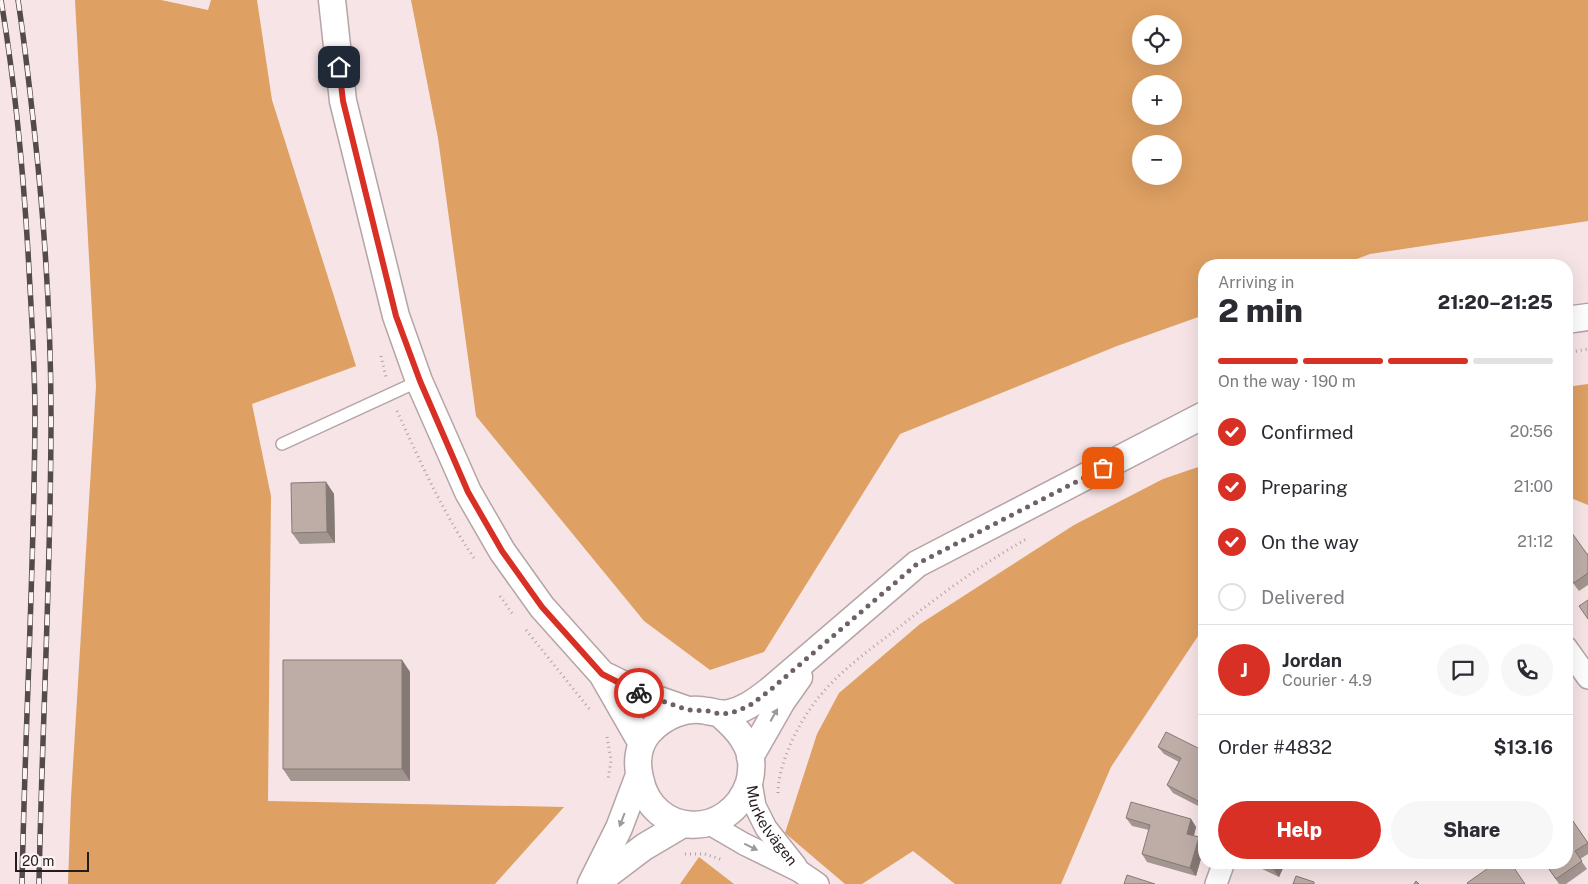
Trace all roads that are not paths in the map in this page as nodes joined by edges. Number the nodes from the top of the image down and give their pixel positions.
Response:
1 (332, 0) edge
2 (1588, 318) edge
3 (1573, 319) edge
4 (420, 381) junction
5 (1198, 418) edge
6 (282, 444) dead end
7 (821, 647) junction
8 (1573, 657) edge
9 (602, 674) junction
10 (1588, 678) edge
11 (688, 710) junction
12 (720, 714) junction
13 (641, 742) junction
14 (750, 767) junction
15 (639, 775) junction
16 (695, 824) junction
17 (1221, 869) edge
18 (799, 870) junction
19 (591, 884) edge
20 (595, 884) edge
21 (818, 884) edge
22 (1216, 884) edge

1 - 4 street
2 - 3 street
4 - 6 lane
4 - 9 street
5 - 7 street
7 - 12 street
14 -> 7 street
8 - 10 street
9 - 11 street
9 - 13 street
11 - 12 street
11 - 13 street
12 - 14 street
13 - 15 street
14 - 16 street
14 - 18 street, Murkelvägen
15 - 16 street
15 -> 19 street
16 -> 18 street, Murkelvägen
16 - 20 street
17 - 22 street
18 - 21 street, Murkelvägen

